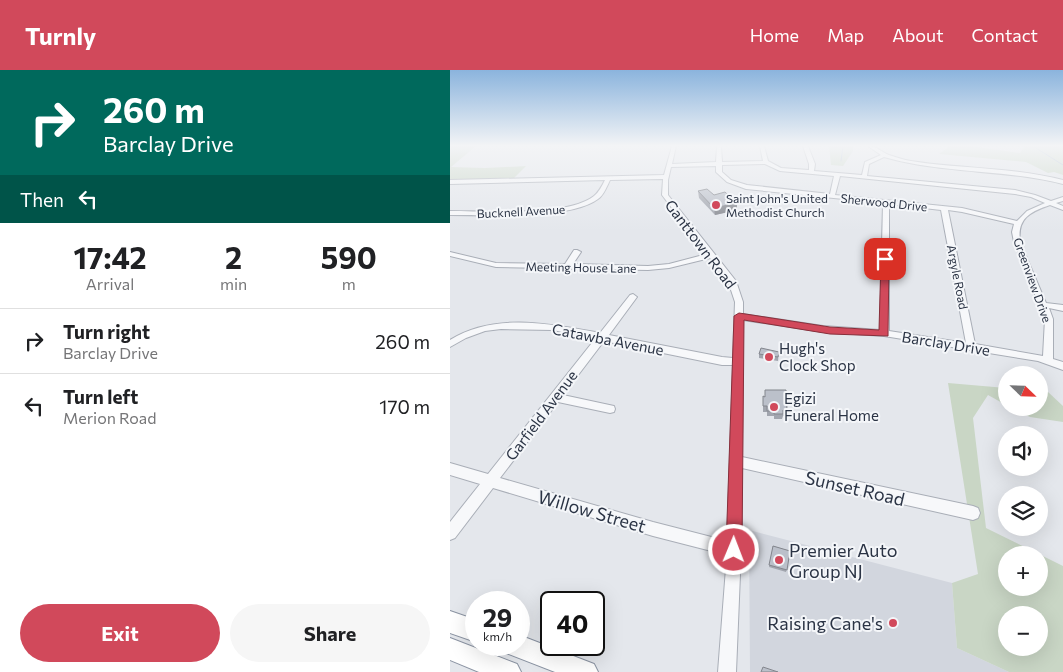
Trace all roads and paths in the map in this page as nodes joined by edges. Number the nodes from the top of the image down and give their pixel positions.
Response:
1 (666, 174) edge
2 (721, 174) edge
3 (820, 174) edge
4 (865, 174) edge
5 (1032, 174) edge
6 (837, 176) junction
7 (665, 177) junction
8 (608, 178) junction
9 (864, 178) junction
10 (450, 182) edge
11 (1063, 182) edge
12 (832, 197) junction
13 (1063, 199) edge
14 (886, 202) junction
15 (1050, 203) junction
16 (944, 208) junction
17 (1063, 208) edge
18 (453, 213) edge
19 (450, 219) edge
20 (1018, 223) junction
21 (577, 252) dead end
22 (712, 255) junction
23 (452, 256) edge
24 (568, 266) junction
25 (633, 297) dead end
26 (1044, 305) junction
27 (1063, 308) edge
28 (739, 316) junction
29 (884, 333) junction
30 (602, 336) junction
31 (450, 344) edge
32 (971, 347) junction
33 (1048, 360) junction
34 (738, 362) junction
35 (1063, 366) edge
36 (554, 397) junction
37 (610, 409) dead end
38 (736, 461) junction
39 (450, 469) edge
40 (491, 481) junction
41 (973, 513) dead end
42 (450, 533) edge
43 (734, 550) junction
44 (450, 622) edge
45 (465, 627) edge
46 (450, 649) edge
47 (530, 651) edge
48 (508, 672) edge
49 (586, 672) edge
50 (727, 672) edge

1 - 7 street, Ganttown Road
2 - 12 street, Sherwood Drive
3 - 6 street
4 - 9 street
5 - 11 street
6 - 9 street
6 - 12 street
7 - 8 street
7 - 22 street, Ganttown Road
8 - 10 street
8 - 18 street, Bucknell Avenue
9 - 15 street
12 - 14 street, Sherwood Drive
13 - 15 street, Greenview Drive
14 - 16 street, Sherwood Drive
14 - 29 street
15 - 17 street
15 - 20 street, Greenview Drive
16 - 20 street, Sherwood Drive
16 - 32 street, Argyle Road
18 - 19 street
20 - 26 street, Greenview Drive
21 - 24 street
22 - 24 street, Meeting House Lane
22 - 28 street, Ganttown Road
23 - 24 street, Meeting House Lane
25 - 30 street, Garfield Avenue
26 - 27 street
26 - 33 street, Greenview Drive
28 - 29 street, Barclay Drive
28 - 34 street, Ganttown Road
29 - 32 street, Barclay Drive
30 - 31 street, Catawba Avenue
30 - 34 street, Catawba Avenue
30 - 36 street, Garfield Avenue
32 - 33 street, Barclay Drive
33 - 35 street, Barclay Drive
34 - 38 street, Ganttown Road
36 - 37 street
36 - 40 street, Garfield Avenue
38 - 41 street, Sunset Road
38 - 43 street, Ganttown Road
39 - 40 street, Willow Street
40 - 42 street, Garfield Avenue
40 - 43 street, Willow Street
43 - 50 street, Ganttown Road
44 - 45 highway
46 - 48 highway
47 - 49 highway

